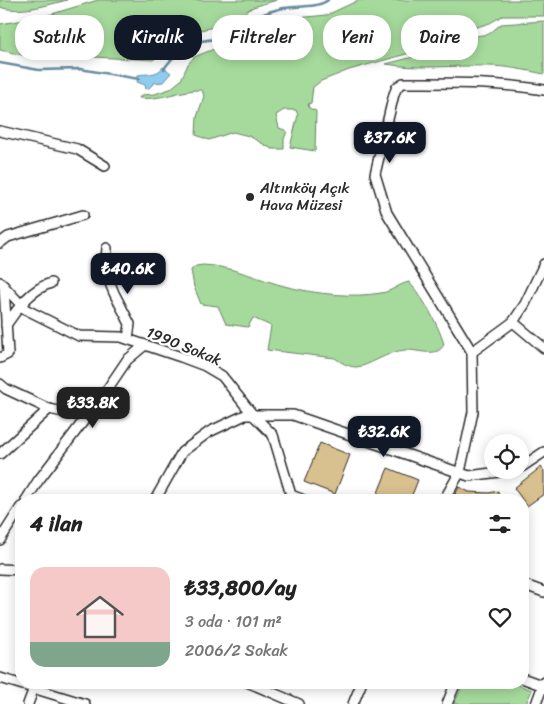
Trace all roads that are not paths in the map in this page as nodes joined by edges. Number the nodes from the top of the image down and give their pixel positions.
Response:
1 (544, 90) edge
2 (0, 131) edge
3 (105, 166) dead end
4 (83, 215) dead end
5 (0, 243) edge
6 (107, 248) dead end
7 (544, 264) edge
8 (51, 283) dead end
9 (2, 284) edge
10 (21, 305) junction
11 (514, 322) junction
12 (6, 325) junction
13 (128, 339) junction
14 (145, 345) junction
15 (544, 348) edge
16 (472, 352) junction
17 (0, 358) edge
18 (0, 384) edge
19 (48, 409) junction
20 (253, 415) junction
21 (87, 417) junction
22 (544, 452) edge
23 (0, 454) edge
24 (529, 462) edge
25 (460, 472) junction
26 (484, 474) edge
27 (30, 494) edge
28 (158, 494) edge
29 (288, 494) edge
30 (447, 494) edge
31 (15, 516) edge
32 (0, 540) edge
33 (0, 569) edge
34 (15, 570) edge
35 (529, 587) edge
36 (544, 592) edge
37 (0, 678) edge
38 (529, 680) edge
39 (15, 682) edge
40 (544, 685) edge
41 (34, 689) edge
42 (37, 689) edge
43 (264, 689) edge
44 (359, 689) edge
45 (453, 689) edge
46 (57, 696) junction
47 (28, 704) edge
48 (64, 704) edge
49 (84, 704) edge
50 (299, 704) edge
51 (353, 704) edge
52 (447, 704) edge
53 (536, 704) edge

1 - 16 street
2 - 3 street
4 - 5 street
6 - 13 street
7 - 11 street
8 - 10 street
9 - 10 street, 1990 Sokak
9 - 12 street
10 - 12 street
10 - 13 street, 1990 Sokak
11 - 15 street
11 - 16 street
12 - 17 street
13 - 14 street, 1990 Sokak
14 - 20 street, 1990 Sokak
14 - 21 street
16 - 25 street
18 - 19 street
19 - 21 street
19 - 23 street
20 - 25 street
20 - 28 street
20 - 29 street, 1990 Sokak
21 - 27 street
22 - 24 street
25 - 26 street
25 - 30 street
31 - 32 street
33 - 34 street
35 - 36 street
37 - 39 street
38 - 40 street
40 - 53 street
41 - 47 street
42 - 46 street
43 - 50 street
44 - 51 street
45 - 52 street
46 - 48 street
46 - 49 street

